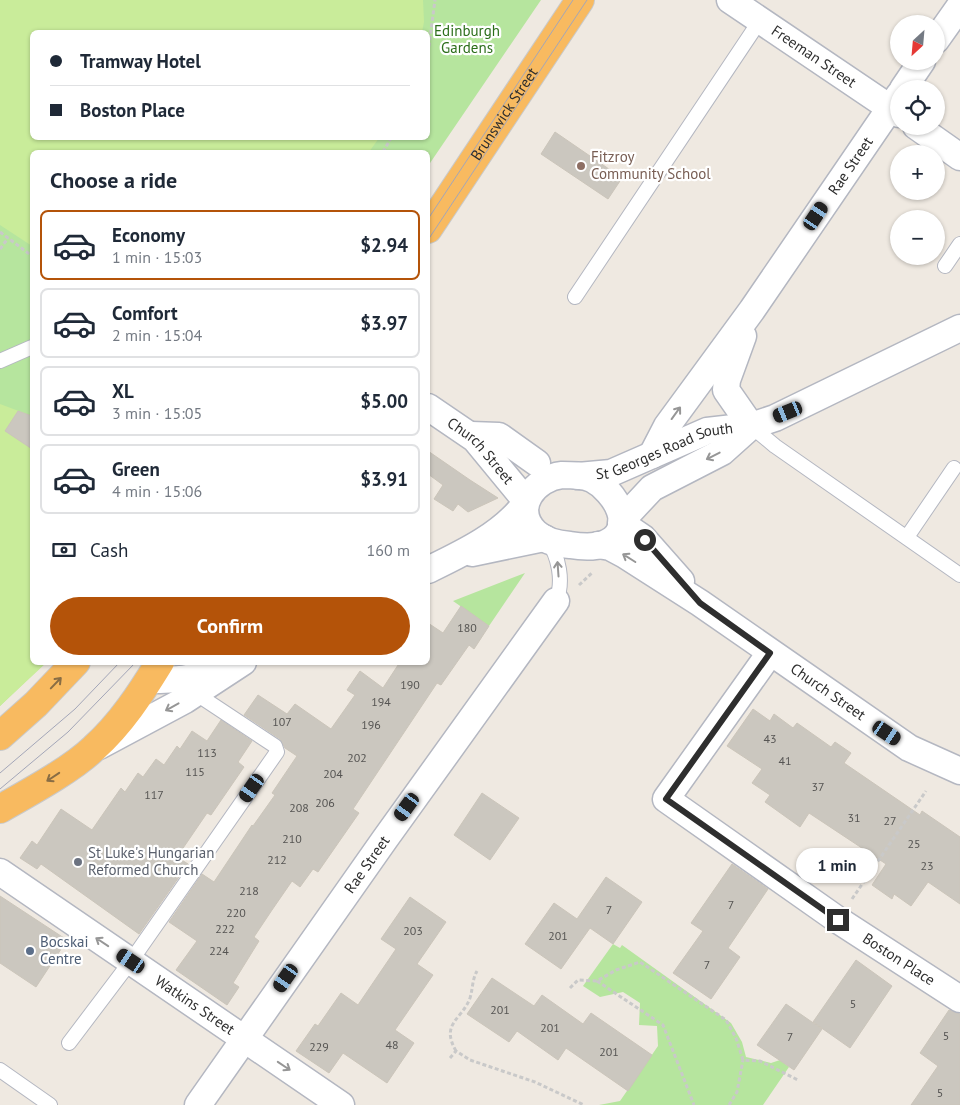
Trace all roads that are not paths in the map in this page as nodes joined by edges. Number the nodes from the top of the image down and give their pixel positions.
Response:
1 (580, 0) edge
2 (960, 6) edge
3 (745, 8) edge
4 (945, 27) edge
5 (890, 97) edge
6 (890, 113) edge
7 (929, 135) edge
8 (960, 156) edge
9 (430, 226) edge
10 (960, 244) edge
11 (945, 266) dead end
12 (574, 297) dead end
13 (752, 310) junction
14 (960, 328) edge
15 (30, 348) edge
16 (0, 361) edge
17 (430, 408) edge
18 (751, 426) junction
19 (471, 435) junction
20 (652, 455) junction
21 (537, 463) dead end
22 (954, 468) dead end
23 (578, 476) junction
24 (526, 503) junction
25 (622, 522) junction
26 (906, 537) junction
27 (545, 539) junction
28 (598, 546) junction
29 (454, 557) junction
30 (430, 569) edge
31 (960, 575) edge
32 (556, 601) joint
33 (700, 603) junction
34 (770, 653) junction
35 (73, 665) edge
36 (226, 665) edge
37 (238, 665) edge
38 (155, 671) edge
39 (195, 693) junction
40 (0, 736) edge
41 (93, 750) junction
42 (960, 771) edge
43 (0, 809) edge
44 (0, 872) edge
45 (131, 961) junction
46 (960, 999) edge
47 (244, 1038) junction
48 (69, 1043) dead end
49 (0, 1070) edge
50 (50, 1105) edge
51 (198, 1105) edge
52 (341, 1105) edge

1 - 9 highway, Brunswick Street
2 - 4 street
3 - 5 street, Freeman Street
3 - 12 lane
6 - 13 street, Rae Street
7 - 8 street
10 - 11 lane
13 - 18 street, Rae Street
20 -> 13 street, Rae Street
14 - 18 street, St Georges Road South
15 - 16 lane
17 - 19 street, Church Street
18 - 20 street, St Georges Road South
18 -> 25 street, St Georges Road South
18 - 26 lane
19 - 21 street
19 - 24 street, Church Street
20 - 23 street, St Georges Road South
22 - 26 lane
23 - 24 street
23 - 25 street
24 - 27 street
24 - 29 street
25 - 28 street
25 - 33 street, Church Street
26 - 31 lane
27 - 28 street
27 - 29 street
32 -> 27 lane, Rae Street
33 -> 28 street, Church Street
29 - 30 street
32 - 47 street, Rae Street
33 - 34 street, Church Street
34 - 42 street, Church Street
34 - 46 street, Boston Place
40 -> 35 highway
36 - 38 street
37 - 39 street
38 - 41 highway
39 -> 41 street
39 - 45 lane
41 -> 43 highway
45 -> 44 street, Watkins Street
45 - 47 street, Watkins Street
45 - 48 lane
47 - 51 street, Rae Street
47 -> 52 street, Watkins Street
49 - 50 lane

